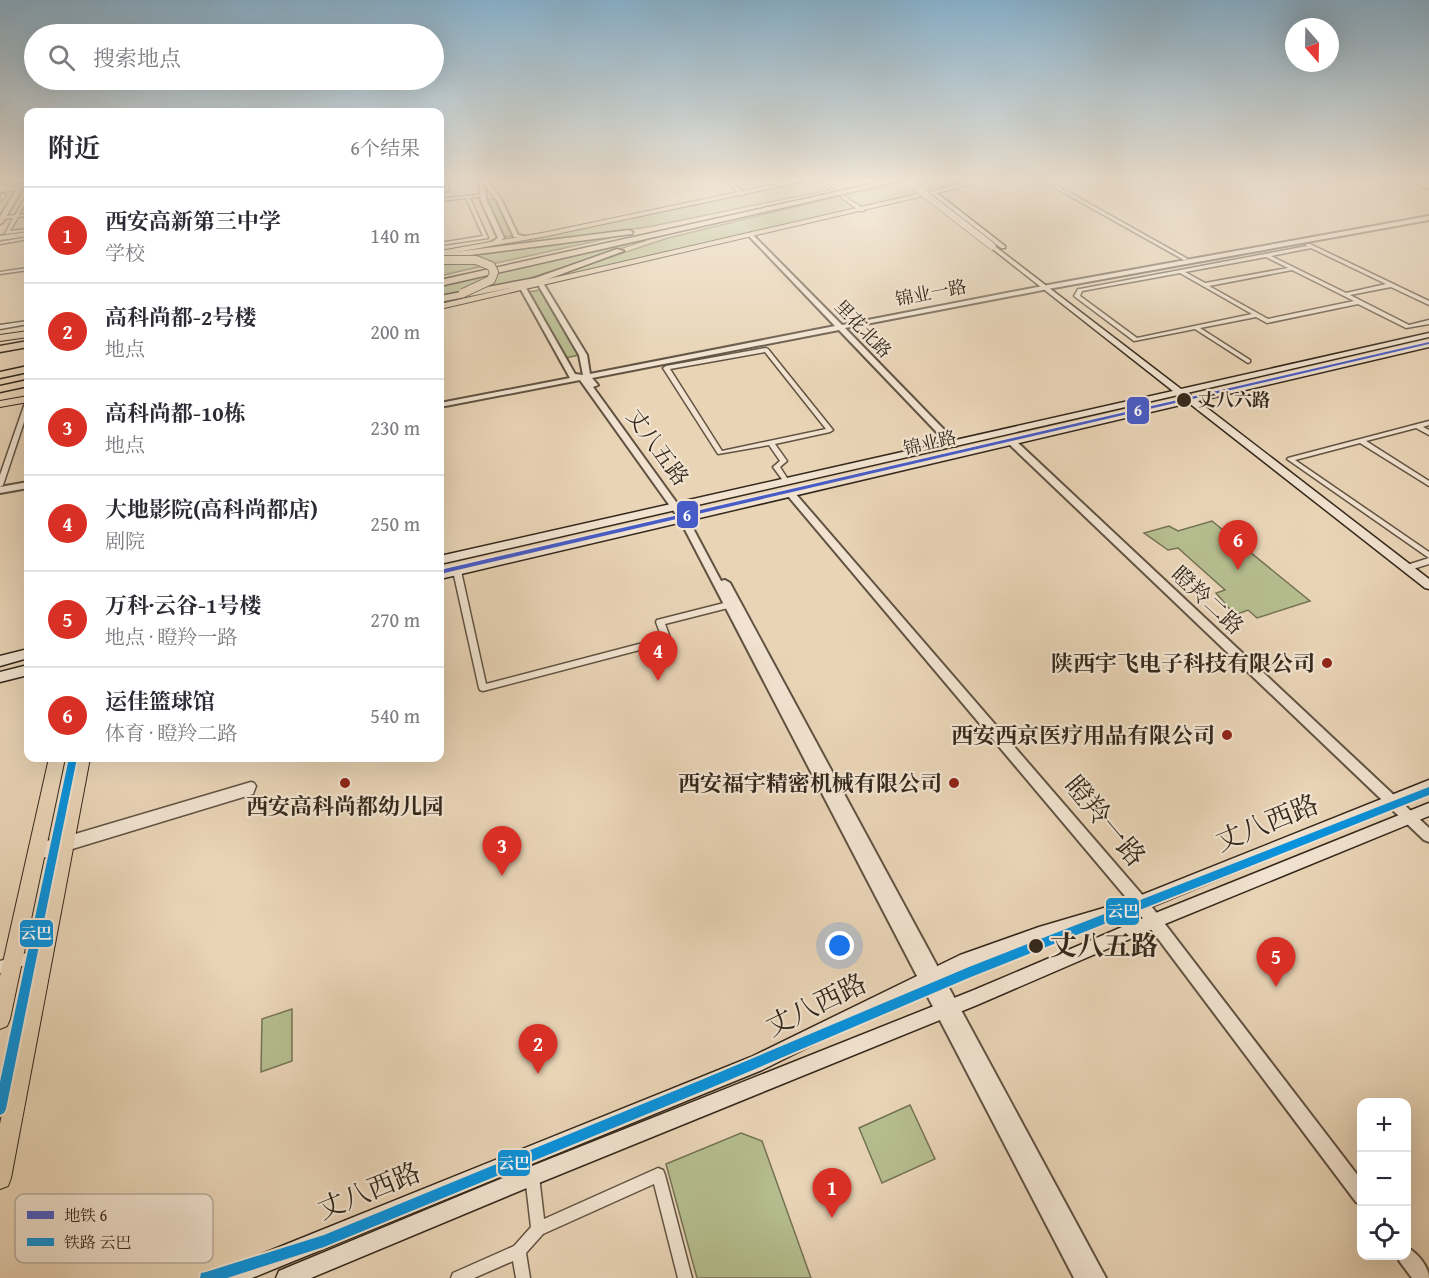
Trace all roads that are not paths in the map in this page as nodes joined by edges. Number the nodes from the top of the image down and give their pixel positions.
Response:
1 (462, 241) edge
2 (497, 241) edge
3 (509, 241) edge
4 (561, 241) edge
5 (617, 241) edge
6 (625, 241) edge
7 (653, 241) edge
8 (727, 241) edge
9 (756, 241) edge
10 (982, 241) edge
11 (988, 241) edge
12 (988, 241) edge
13 (993, 241) edge
14 (1151, 241) edge
15 (1295, 241) edge
16 (1299, 241) joint
17 (444, 243) edge
18 (494, 243) junction
19 (994, 245) junction
20 (1311, 247) junction
21 (1266, 255) junction
22 (444, 256) edge
23 (444, 256) edge
24 (444, 257) edge
25 (1006, 258) junction
26 (1017, 260) junction
27 (1186, 260) junction
28 (1292, 269) junction
29 (24, 270) edge
30 (1180, 271) junction
31 (0, 273) edge
32 (444, 278) edge
33 (444, 283) edge
34 (540, 284) junction
35 (1205, 285) junction
36 (1392, 285) junction
37 (1046, 286) junction
38 (523, 288) junction
39 (462, 294) junction
40 (1345, 295) junction
41 (444, 298) edge
42 (1358, 302) junction
43 (1429, 303) edge
44 (444, 306) edge
45 (1257, 315) junction
46 (1429, 322) edge
47 (24, 324) edge
48 (839, 326) junction
49 (0, 327) edge
50 (1196, 328) junction
51 (24, 335) edge
52 (1429, 335) edge
53 (0, 338) edge
54 (24, 340) edge
55 (0, 343) edge
56 (24, 345) edge
57 (1429, 345) edge
58 (0, 348) edge
59 (24, 353) edge
60 (583, 355) junction
61 (0, 356) edge
62 (563, 359) junction
63 (1248, 361) dead end
64 (24, 365) edge
65 (0, 369) edge
66 (24, 371) edge
67 (582, 375) junction
68 (0, 376) edge
69 (24, 377) edge
70 (0, 381) edge
71 (24, 384) edge
72 (0, 390) edge
73 (1187, 396) junction
74 (24, 401) edge
75 (444, 402) edge
76 (0, 404) edge
77 (24, 413) edge
78 (1429, 423) edge
79 (1417, 426) junction
80 (1429, 433) edge
81 (1360, 440) junction
82 (1012, 442) junction
83 (771, 443) junction
84 (953, 444) junction
85 (786, 482) junction
86 (24, 484) edge
87 (1429, 484) edge
88 (0, 487) edge
89 (791, 494) junction
90 (683, 512) junction
91 (1429, 556) edge
92 (444, 559) edge
93 (1429, 561) edge
94 (1413, 566) junction
95 (457, 571) junction
96 (444, 574) edge
97 (1429, 578) edge
98 (1429, 585) edge
99 (728, 604) junction
100 (24, 655) edge
101 (0, 661) edge
102 (24, 671) edge
103 (0, 677) edge
104 (56, 762) edge
105 (81, 762) edge
106 (1429, 786) edge
107 (1392, 802) junction
108 (1429, 809) edge
109 (1409, 817) junction
110 (1429, 836) edge
111 (65, 844) junction
112 (37, 851) junction
113 (1140, 903) junction
114 (1155, 921) junction
115 (44, 954) junction
116 (6, 965) edge
117 (930, 977) junction
118 (947, 1009) junction
119 (0, 1018) edge
120 (532, 1176) junction
121 (0, 1178) edge
122 (1357, 1189) edge
123 (538, 1229) junction
124 (519, 1251) junction
125 (1409, 1260) edge
126 (227, 1278) edge
127 (286, 1278) edge
128 (458, 1278) edge
129 (523, 1278) edge
130 (685, 1278) edge
131 (1084, 1278) edge
132 (1097, 1278) edge
133 (1423, 1278) edge

1 - 17 street
2 - 18 street
3 - 18 main road
4 - 22 highway
5 - 32 highway
6 - 33 highway
7 - 39 highway
8 - 34 main road
9 - 48 street, 里花北路
10 - 25 main road
11 - 19 main road, bridge
12 - 19 main road, bridge
13 - 26 main road
14 - 27 street
15 - 27 street, 锦业一路
16 - 20 street
16 - 37 street, 锦业一路
18 - 23 main road
19 - 25 main road
19 - 26 main road
20 - 21 street
20 - 36 street
21 - 28 street
21 - 30 street
24 - 39 highway, bridge
25 - 37 main road
26 - 37 main road
27 - 37 street, 锦业一路
28 - 35 street
28 - 40 street
29 - 31 street
30 - 35 street
30 - 50 street
34 - 38 main road
34 - 60 street, 丈八五路
35 - 45 street
36 - 40 street
36 - 43 street
37 - 48 street, 锦业一路
37 - 73 main road
38 - 44 main road
38 - 62 street, 丈八五路
39 - 41 highway
40 - 42 street
42 - 45 street
42 - 46 street
45 - 50 street
47 - 49 street
48 - 67 street, 锦业一路
48 - 84 street, 里花北路
50 - 63 street
51 - 53 main road
52 - 73 main road, 锦业路
54 - 55 highway
56 - 58 highway
57 - 73 main road, 锦业路
59 - 61 highway
60 - 62 street
60 - 67 street, 丈八五路
62 - 67 street, 丈八五路
64 - 65 highway
66 - 68 highway
67 - 75 street, 锦业一路
67 - 90 street, 丈八五路
69 - 70 highway
71 - 72 highway
73 - 82 main road, 锦业路
73 - 84 main road, 锦业路
73 - 94 main road
73 - 98 main road
74 - 76 main road
77 - 88 street
78 - 79 street
79 - 80 street
79 - 81 street
81 - 87 street
81 - 91 street
82 - 89 main road, 锦业路
82 - 107 street, 瞪羚二路
83 - 83 street
83 - 85 street
84 - 85 main road, 锦业路
85 - 90 main road, 锦业路
86 - 88 street
89 - 90 main road, 锦业路
89 - 113 street, 瞪羚一路
90 - 92 main road, 锦业路
90 - 95 main road, 锦业路
90 - 99 street, 丈八五路
90 - 117 street, 丈八五路
93 - 94 street
94 - 97 main road
95 - 96 main road, 锦业路
95 - 99 street
99 - 117 street, 丈八五路
100 - 101 main road
102 - 103 main road
104 - 112 main road
105 - 111 main road
106 - 107 main road, 丈八西路
107 - 109 street, 瞪羚二路
107 - 113 main road, 丈八西路
108 - 109 main road, 丈八西路
109 - 110 street, 瞪羚二路
109 - 114 main road, 丈八西路
111 - 111 street
111 - 112 street
111 - 115 main road
112 - 116 main road
113 - 114 street, 瞪羚一路
113 - 117 main road, 丈八西路
114 - 118 main road, 丈八西路
114 - 122 street, 瞪羚一路
115 - 116 street
115 - 121 main road
116 - 119 main road
117 - 118 street, 丈八五路
117 - 126 main road, 丈八西路
118 - 120 main road, 丈八西路
118 - 131 street, 丈八五路
118 - 132 street, 丈八五路
120 - 123 street
120 - 127 main road, 丈八西路
123 - 124 street
123 - 130 street
124 - 128 street
124 - 129 street
125 - 133 street

